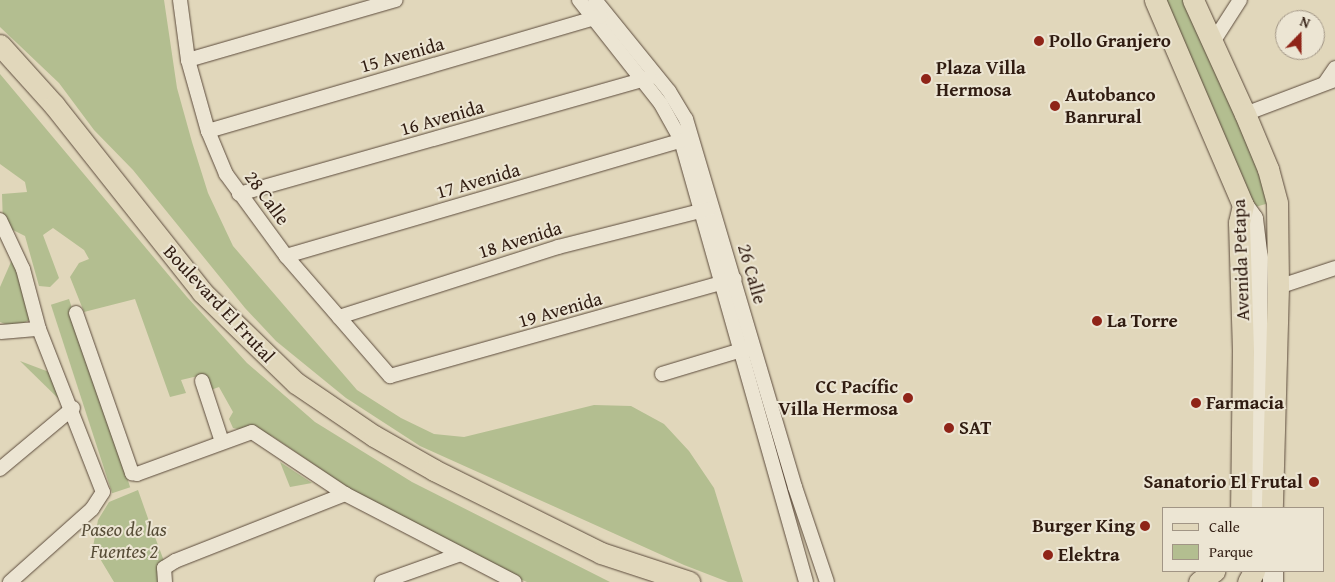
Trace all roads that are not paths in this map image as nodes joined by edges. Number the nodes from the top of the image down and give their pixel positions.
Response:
1 (180, 0) edge
2 (396, 0) edge
3 (579, 0) edge
4 (595, 0) edge
5 (1155, 0) edge
6 (1193, 0) edge
7 (1240, 0) edge
8 (600, 16) junction
9 (1213, 42) junction
10 (0, 44) edge
11 (188, 60) junction
12 (1335, 68) edge
13 (649, 78) junction
14 (1330, 81) edge
15 (1245, 114) junction
16 (208, 131) junction
17 (687, 139) junction
18 (239, 194) junction
19 (1243, 204) junction
20 (714, 207) junction
21 (700, 212) junction
22 (0, 220) edge
23 (286, 256) junction
24 (1335, 268) edge
25 (728, 281) junction
26 (1278, 287) junction
27 (76, 313) dead end
28 (339, 317) junction
29 (39, 329) junction
30 (0, 331) edge
31 (0, 346) edge
32 (753, 346) junction
33 (738, 350) junction
34 (662, 374) dead end
35 (396, 377) joint
36 (202, 381) dead end
37 (72, 408) junction
38 (222, 442) junction
39 (0, 469) edge
40 (345, 494) junction
41 (1241, 507) edge
42 (1256, 507) edge
43 (1272, 507) edge
44 (601, 553) junction
45 (458, 554) junction
46 (10, 582) edge
47 (166, 582) edge
48 (382, 582) edge
49 (515, 582) edge
50 (640, 582) edge
51 (689, 582) edge
52 (806, 582) edge
53 (827, 582) edge

1 - 11 street, 28 Calle
2 - 11 street
3 - 8 street, 26 Calle
4 - 8 street, 26 Calle
5 - 19 main road, Avenida Petapa
6 - 9 main road, Avenida Petapa
7 - 9 street
8 - 13 street, 26 Calle
8 - 16 street, 15 Avenida
9 - 15 main road, Avenida Petapa
10 - 44 main road, Boulevard El Frutal
11 - 16 street, 28 Calle
12 - 14 street
13 - 17 street, 26 Calle
13 - 18 street, 16 Avenida
14 - 15 street
15 - 26 main road, Avenida Petapa
16 - 18 street, 28 Calle
17 - 20 street, 26 Calle
17 - 21 street, 26 Calle
17 - 23 street, 17 Avenida
18 - 23 street, 28 Calle
19 - 41 main road, Avenida Petapa
19 - 42 main road
20 - 21 street, 18 Avenida
20 - 25 street, 26 Calle
21 - 25 street, 26 Calle
21 - 28 street, 18 Avenida
22 - 29 street
23 - 28 street, 28 Calle
24 - 26 street
25 - 32 street, 26 Calle
25 - 33 street, 26 Calle
25 - 35 street, 19 Avenida
26 - 43 main road, Avenida Petapa
27 - 38 street
28 - 35 street, 28 Calle
29 - 30 street
29 - 37 street
30 - 31 street
32 - 33 street
32 - 53 street, 26 Calle
33 - 34 street
33 - 52 street, 26 Calle
36 - 38 street
37 - 39 street
37 - 46 street
38 - 40 street
40 - 45 street
40 - 47 street
44 - 50 main road, Boulevard El Frutal
44 - 51 main road, Boulevard El Frutal
45 - 48 street
45 - 49 street

